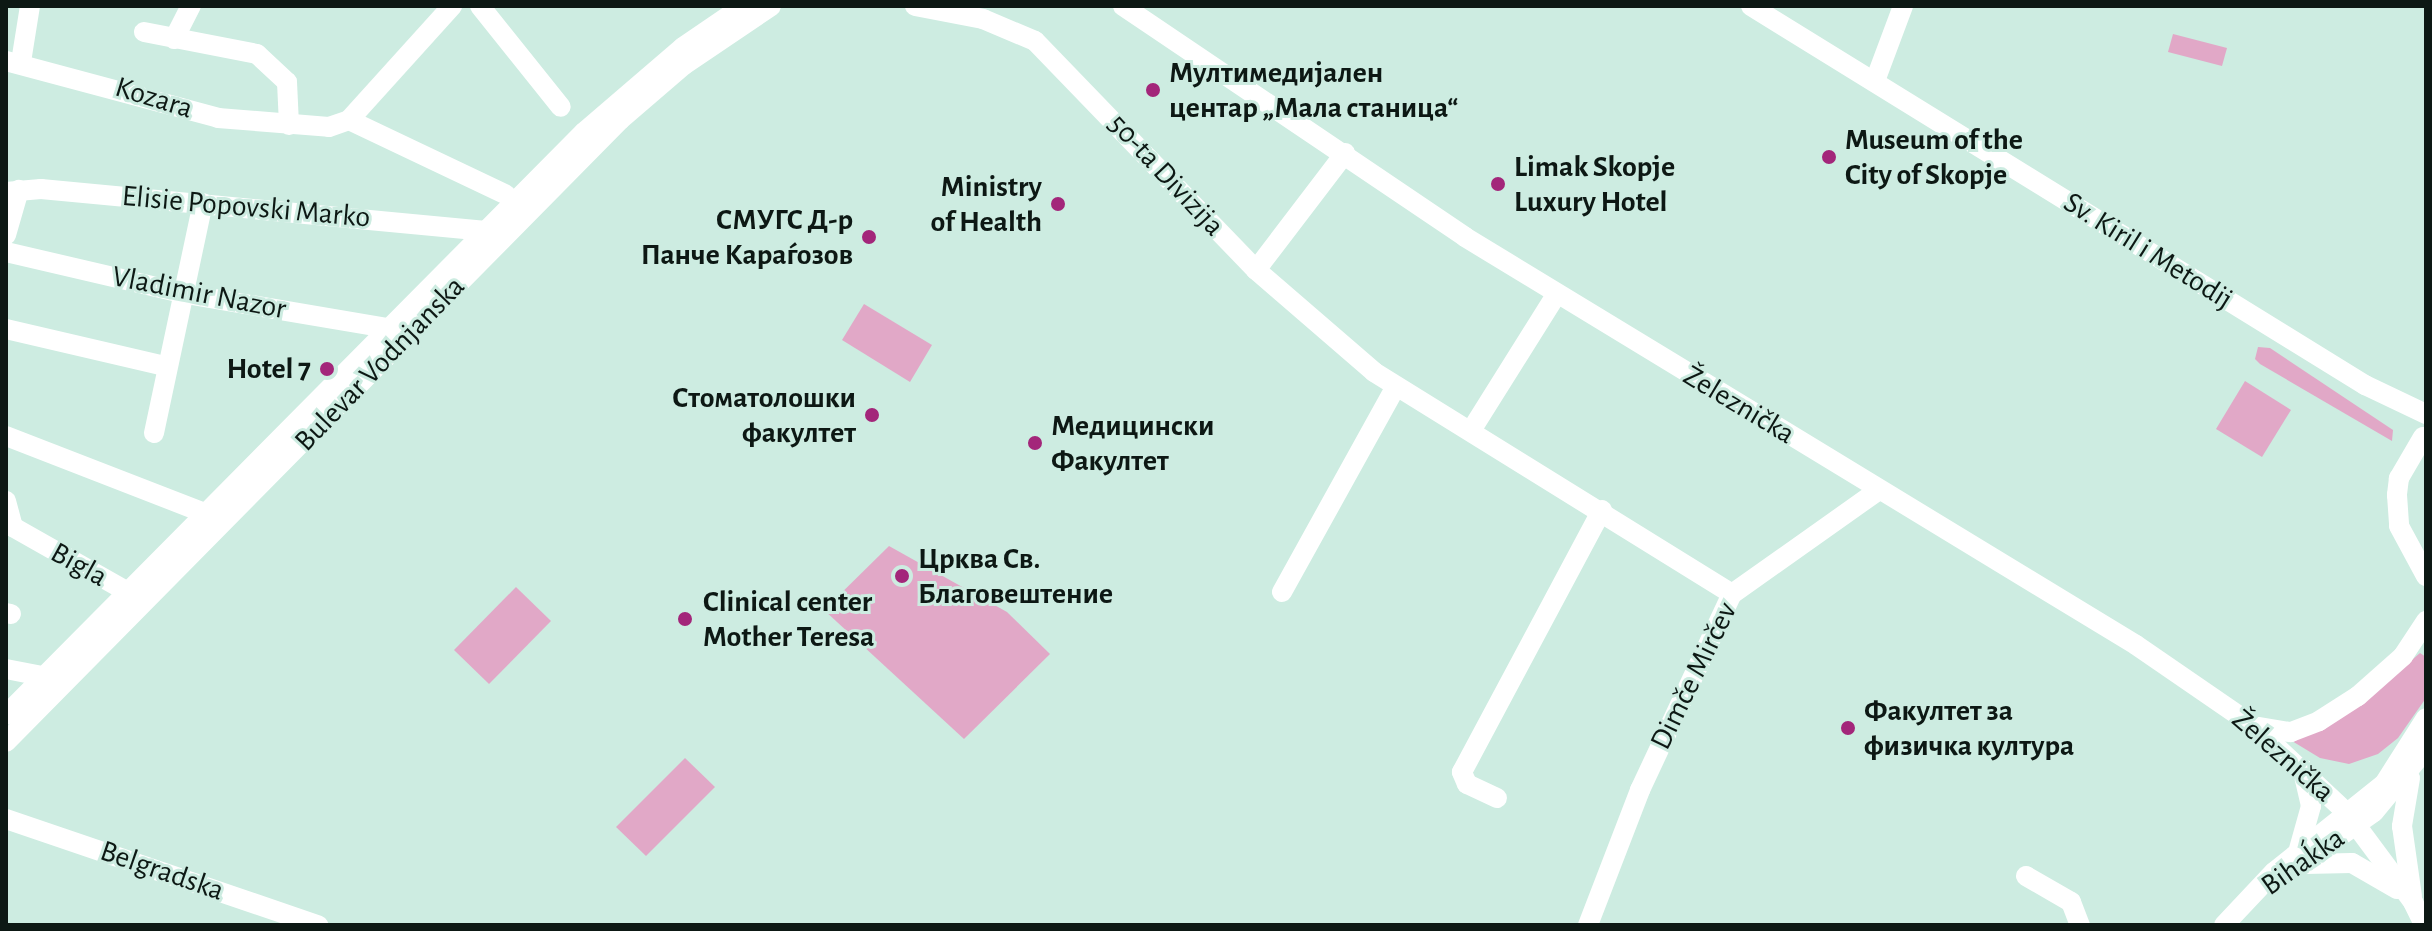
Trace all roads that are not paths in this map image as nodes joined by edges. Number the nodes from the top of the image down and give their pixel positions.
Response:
1 (30, 6) edge
2 (191, 6) edge
3 (452, 6) edge
4 (480, 6) edge
5 (771, 6) edge
6 (915, 6) edge
7 (1123, 6) edge
8 (1751, 6) edge
9 (1903, 6) edge
10 (730, 9) edge
11 (144, 32) dead end
12 (174, 39) junction
13 (13, 62) edge
14 (1875, 81) junction
15 (561, 107) dead end
16 (349, 120) junction
17 (289, 125) junction
18 (1345, 153) junction
19 (12, 191) edge
20 (505, 194) dead end
21 (203, 203) junction
22 (486, 231) junction
23 (6, 235) edge
24 (6, 252) edge
25 (1256, 270) junction
26 (186, 294) junction
27 (1556, 295) junction
28 (6, 329) edge
29 (392, 329) junction
30 (165, 366) junction
31 (1395, 388) junction
32 (2391, 400) junction
33 (2426, 414) edge
34 (1472, 429) junction
35 (154, 433) dead end
36 (6, 436) edge
37 (2425, 438) edge
38 (1879, 490) junction
39 (6, 501) edge
40 (1602, 510) junction
41 (207, 514) junction
42 (2426, 576) edge
43 (128, 592) junction
44 (1282, 592) dead end
45 (1732, 594) junction
46 (2424, 630) edge
47 (6, 669) edge
48 (42, 676) junction
49 (10, 707) edge
50 (2426, 718) edge
51 (2254, 726) junction
52 (6, 742) edge
53 (2426, 749) edge
54 (2415, 767) junction
55 (2302, 768) junction
56 (1497, 798) dead end
57 (6, 819) edge
58 (2352, 819) junction
59 (2299, 858) junction
60 (2026, 876) dead end
61 (2413, 902) junction
62 (318, 925) edge
63 (1588, 925) edge
64 (2080, 925) edge
65 (2224, 925) edge
66 (2424, 925) edge

1 - 13 street, Kozara
2 - 12 street
3 - 16 street
4 - 15 street
5 - 52 street, Bulevar Vodnjanska
6 - 25 street, 50-ta Divizija
7 - 18 street, Železnička
8 - 14 street, Sv. Kiril i Metodij
9 - 14 street
10 - 22 street, Bulevar Vodnjanska
11 - 12 street, Kozara
12 - 17 street, Kozara
13 - 17 street, Kozara
14 - 32 street, Sv. Kiril i Metodij
16 - 17 street, Kozara
16 - 20 street
18 - 25 street
18 - 27 street, Železnička
19 - 21 street, Elisie Popovski Marko
19 - 23 street
21 - 22 street, Elisie Popovski Marko
21 - 26 street
22 - 29 street, Bulevar Vodnjanska
24 - 26 street, Vladimir Nazor
25 - 31 street, 50-ta Divizija
26 - 29 street, Vladimir Nazor
26 - 30 street
27 - 34 street
27 - 38 street, Železnička
28 - 30 street
29 - 41 street, Bulevar Vodnjanska
30 - 35 street
31 - 34 street, 50-ta Divizija
31 - 44 street
32 - 33 street, Sv. Kiril i Metodij
32 - 37 street
34 - 40 street, 50-ta Divizija
36 - 41 street
37 - 42 street
38 - 45 street, Dimče Mirčev
38 - 51 street, Železnička
39 - 43 street, Bigla
40 - 45 street, 50-ta Divizija
40 - 56 street
41 - 43 street, Bulevar Vodnjanska
43 - 48 street, Bulevar Vodnjanska
45 - 63 street, Dimče Mirčev
46 - 51 street
47 - 48 street
48 - 49 street, Bulevar Vodnjanska
50 - 58 street
51 - 55 street, Železnička
53 - 54 street
54 - 58 street
54 - 61 street
55 - 58 street, Železnička
55 - 59 street
57 - 62 street, Belgradska
58 - 59 street, Bihaḱka
58 - 61 street, Železnička
59 - 61 street
59 - 65 street, Bihaḱka
60 - 64 street
61 - 66 street

